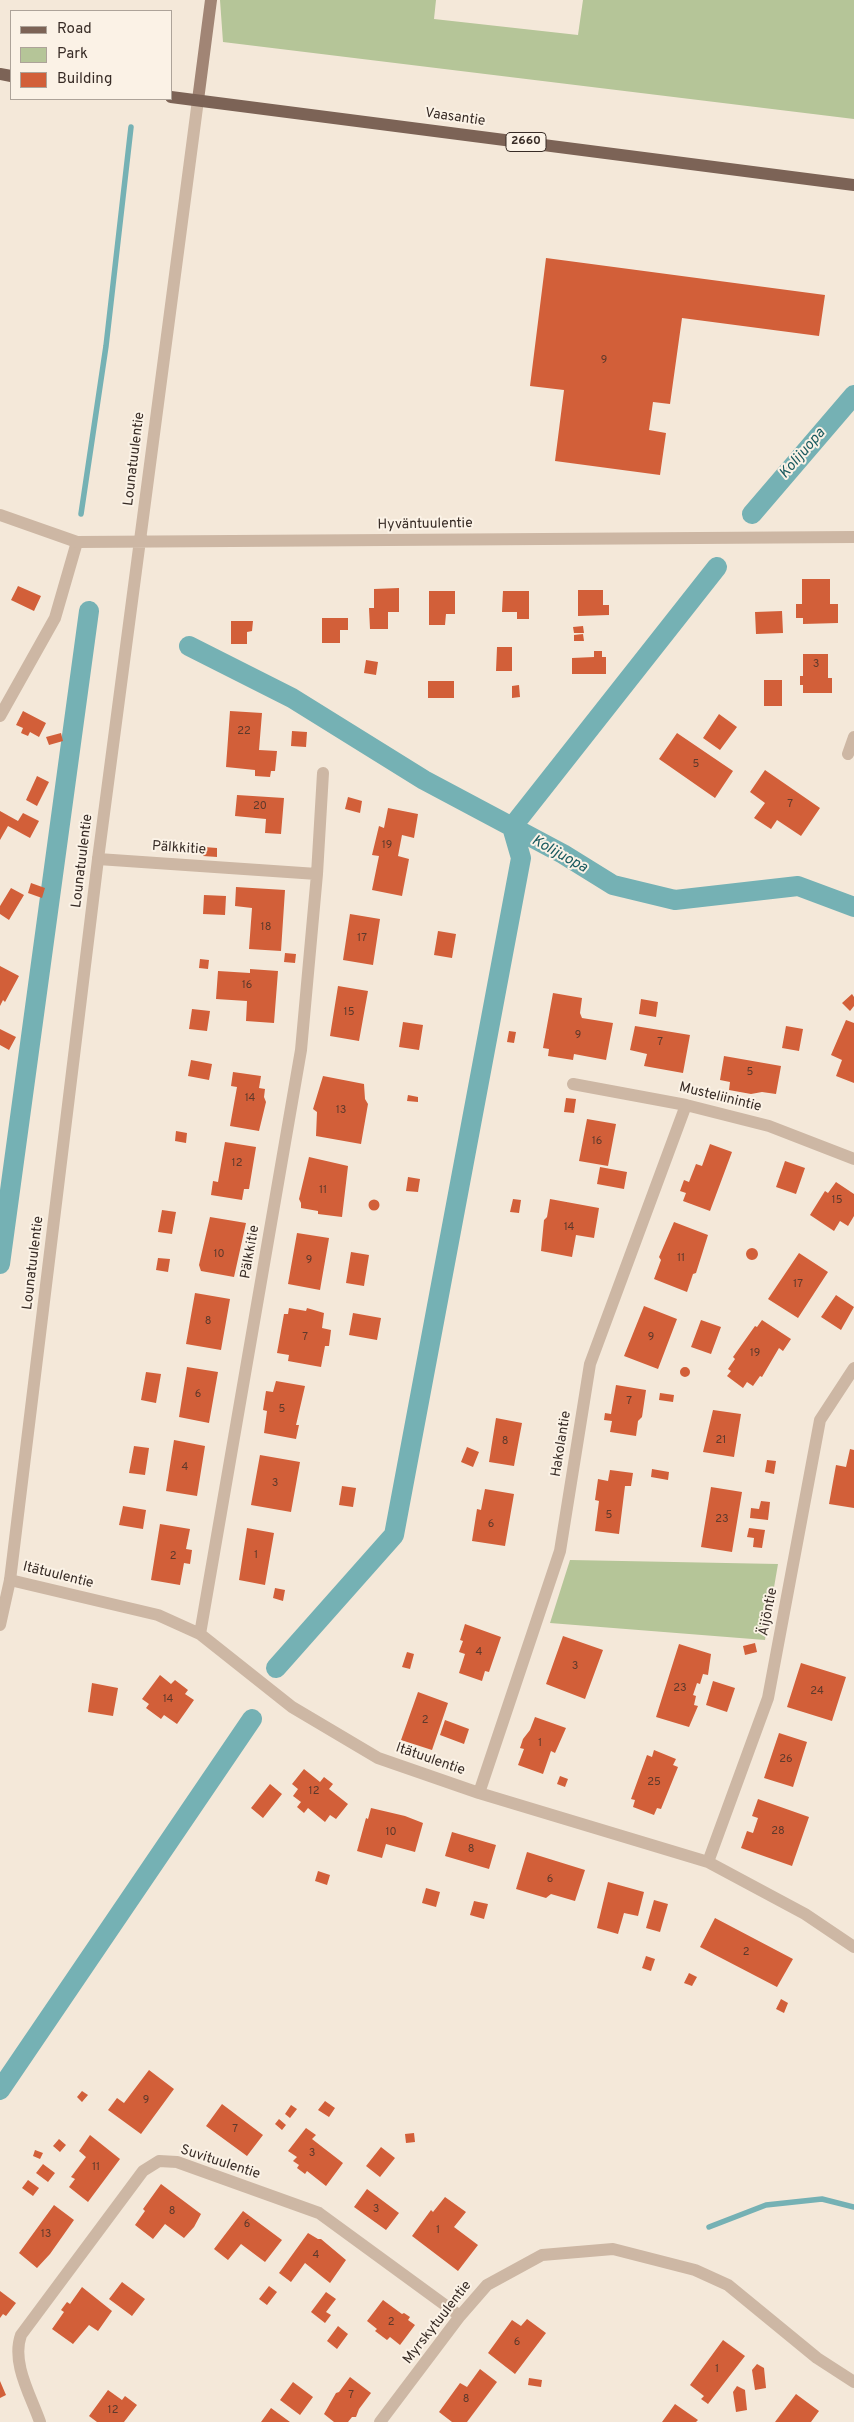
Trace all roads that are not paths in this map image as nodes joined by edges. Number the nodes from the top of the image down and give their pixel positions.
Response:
1 (210, 0) edge
2 (172, 97) edge
3 (198, 100) junction
4 (854, 185) edge
5 (0, 515) edge
6 (854, 536) edge
7 (77, 542) junction
8 (140, 543) junction
9 (0, 716) edge
10 (854, 737) edge
11 (848, 754) dead end
12 (323, 773) dead end
13 (98, 859) junction
14 (317, 874) junction
15 (573, 1084) dead end
16 (686, 1104) junction
17 (854, 1159) edge
18 (854, 1368) edge
19 (10, 1580) junction
20 (0, 1625) edge
21 (200, 1634) junction
22 (479, 1792) junction
23 (708, 1862) junction
24 (854, 1947) edge
25 (460, 2316) junction
26 (854, 2382) edge
27 (40, 2422) edge
28 (380, 2422) edge

1 - 3 main road
2 - 3 main road, Vaasantie / 2660
3 - 4 main road, Vaasantie / 2660
3 - 8 street, Lounatuulentie
5 - 7 street, Hyväntuulentie
6 - 8 street, Hyväntuulentie
7 - 8 street, Hyväntuulentie
7 - 9 street
8 - 13 street, Lounatuulentie
10 - 11 street
12 - 14 street, Pälkkitie
13 - 14 street, Pälkkitie
13 - 19 street, Lounatuulentie
14 - 21 street, Pälkkitie
15 - 16 street, Musteliinintie
16 - 17 street, Musteliinintie
16 - 22 street, Hakolantie
18 - 23 street, Äijöntie
19 - 20 street, Lounatuulentie
19 - 21 street, Itätuulentie
21 - 22 street, Itätuulentie
22 - 23 street, Itätuulentie
23 - 24 street, Itätuulentie
25 - 26 street, Myrskytuulentie
25 - 27 street, Suvituulentie
25 - 28 street, Myrskytuulentie

